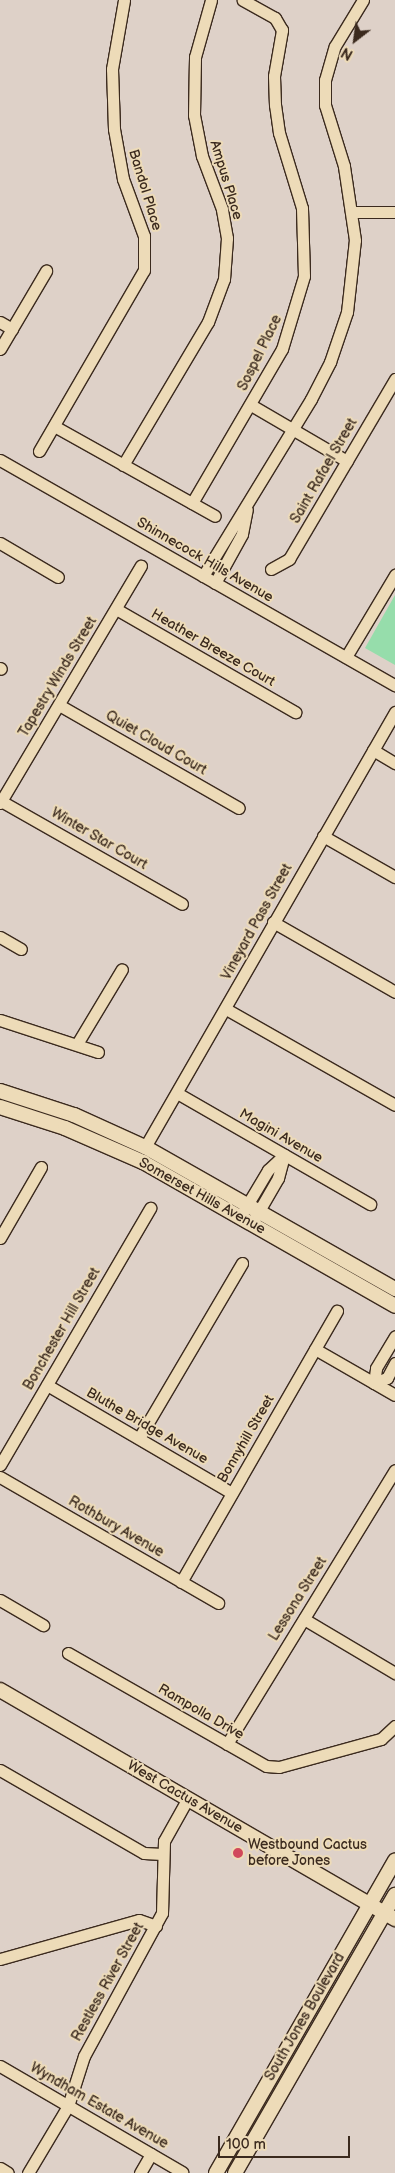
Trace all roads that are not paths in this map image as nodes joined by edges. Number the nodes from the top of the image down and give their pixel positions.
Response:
1 (124, 0) edge
2 (211, 0) edge
3 (243, 0) edge
4 (363, 0) edge
5 (352, 212) junction
6 (395, 212) edge
7 (46, 271) dead end
8 (0, 322) edge
9 (12, 329) junction
10 (0, 349) edge
11 (395, 379) edge
12 (250, 405) junction
13 (54, 426) junction
14 (293, 430) junction
15 (39, 450) dead end
16 (0, 460) edge
17 (347, 461) junction
18 (123, 464) junction
19 (192, 503) junction
20 (247, 509) junction
21 (215, 516) dead end
22 (0, 543) edge
23 (141, 566) dead end
24 (271, 569) dead end
25 (395, 575) edge
26 (203, 576) junction
27 (58, 577) dead end
28 (215, 583) junction
29 (116, 609) junction
30 (346, 657) junction
31 (395, 685) edge
32 (59, 705) junction
33 (295, 712) dead end
34 (395, 712) edge
35 (373, 750) junction
36 (395, 763) edge
37 (0, 802) edge
38 (239, 808) dead end
39 (323, 836) junction
40 (395, 877) edge
41 (182, 904) dead end
42 (273, 922) junction
43 (0, 937) edge
44 (22, 949) dead end
45 (122, 970) dead end
46 (395, 992) edge
47 (226, 1009) junction
48 (0, 1020) edge
49 (77, 1044) junction
50 (98, 1052) dead end
51 (0, 1091) edge
52 (177, 1092) junction
53 (395, 1105) edge
54 (0, 1107) edge
55 (145, 1147) junction
56 (284, 1155) junction
57 (41, 1166) dead end
58 (370, 1204) dead end
59 (254, 1207) junction
60 (150, 1208) dead end
61 (246, 1220) junction
62 (0, 1238) edge
63 (242, 1264) dead end
64 (395, 1289) edge
65 (395, 1306) edge
66 (337, 1310) dead end
67 (395, 1336) edge
68 (315, 1349) junction
69 (395, 1363) edge
70 (374, 1383) junction
71 (47, 1385) junction
72 (395, 1395) edge
73 (139, 1438) junction
74 (0, 1464) edge
75 (395, 1470) edge
76 (0, 1477) edge
77 (232, 1493) junction
78 (181, 1582) junction
79 (0, 1600) edge
80 (218, 1603) dead end
81 (304, 1619) junction
82 (43, 1625) dead end
83 (68, 1653) dead end
84 (395, 1672) edge
85 (0, 1690) edge
86 (395, 1726) edge
87 (227, 1744) junction
88 (0, 1770) edge
89 (188, 1798) junction
90 (162, 1854) junction
91 (395, 1862) edge
92 (395, 1894) edge
93 (369, 1904) junction
94 (390, 1916) edge
95 (156, 1926) junction
96 (0, 1959) edge
97 (0, 2066) edge
98 (68, 2106) junction
99 (151, 2154) junction
100 (0, 2168) edge
101 (182, 2172) edge
102 (8, 2173) edge
103 (28, 2173) edge
104 (140, 2173) edge
105 (216, 2173) edge
106 (236, 2173) edge

1 - 13 street, Bandol Place
2 - 18 street, Ampus Place
3 - 12 street, Sospel Place
4 - 5 street
5 - 6 street
5 - 14 street
7 - 9 street
8 - 9 street
9 - 10 street
11 - 17 street, Saint Rafael Street
12 - 14 street
12 - 19 street, Sospel Place
13 - 15 street, Bandol Place
13 - 18 street
14 - 17 street
14 - 20 street
16 - 26 street, Shinnecock Hills Avenue
17 - 24 street, Saint Rafael Street
18 - 19 street
19 - 21 street
20 - 26 street
20 - 28 street
22 - 27 street
23 - 29 street, Tapestry Winds Street
25 - 30 street
26 - 28 street, Shinnecock Hills Avenue
28 - 30 street, Shinnecock Hills Avenue
29 - 32 street, Tapestry Winds Street
29 - 33 street, Heather Breeze Court
30 - 31 street, Shinnecock Hills Avenue
32 - 37 street, Tapestry Winds Street
32 - 38 street, Quiet Cloud Court
34 - 35 street, Vineyard Pass Street
35 - 36 street
35 - 39 street, Vineyard Pass Street
37 - 41 street, Winter Star Court
39 - 40 street
39 - 42 street, Vineyard Pass Street
42 - 46 street
42 - 47 street, Vineyard Pass Street
43 - 44 street
45 - 49 street
47 - 52 street, Vineyard Pass Street
47 - 53 street
48 - 49 street
49 - 50 street
51 - 55 main road, Somerset Hills Avenue
52 - 55 street, Vineyard Pass Street
52 - 56 street, Magini Avenue
54 - 61 main road, Somerset Hills Avenue
55 - 59 main road, Somerset Hills Avenue
56 - 58 street, Magini Avenue
56 - 59 street
57 - 62 street
59 - 61 street
59 - 64 main road, Somerset Hills Avenue
60 - 71 street, Bonchester Hill Street
61 - 65 main road, Somerset Hills Avenue
63 - 73 street
66 - 68 street, Bonnyhill Street
67 - 70 street
68 - 70 street
68 - 77 street, Bonnyhill Street
69 - 70 street
70 - 72 street
71 - 73 street, Bluthe Bridge Avenue
71 - 74 street, Bonchester Hill Street
73 - 77 street, Bluthe Bridge Avenue
75 - 81 street, Lessona Street
76 - 78 street, Rothbury Avenue
77 - 78 street, Bonnyhill Street
78 - 80 street, Rothbury Avenue
79 - 82 street
81 - 84 street
81 - 87 street, Lessona Street
83 - 87 street, Rampolla Drive
85 - 89 main road, West Cactus Avenue
86 - 87 street, Rampolla Drive
88 - 90 street
89 - 90 street, Restless River Street
89 - 93 main road, West Cactus Avenue
90 - 95 street, Restless River Street
91 - 93 main road, South Jones Boulevard
92 - 94 main road, South Jones Boulevard
93 - 94 main road, West Cactus Avenue
93 - 105 main road, South Jones Boulevard
94 - 106 main road, South Jones Boulevard
95 - 96 street
95 - 98 street, Restless River Street
97 - 98 street, Wyndham Estate Avenue
98 - 99 street, Wyndham Estate Avenue
98 - 103 street, Restless River Street
99 - 101 street, Wyndham Estate Avenue
99 - 104 street
100 - 102 street

